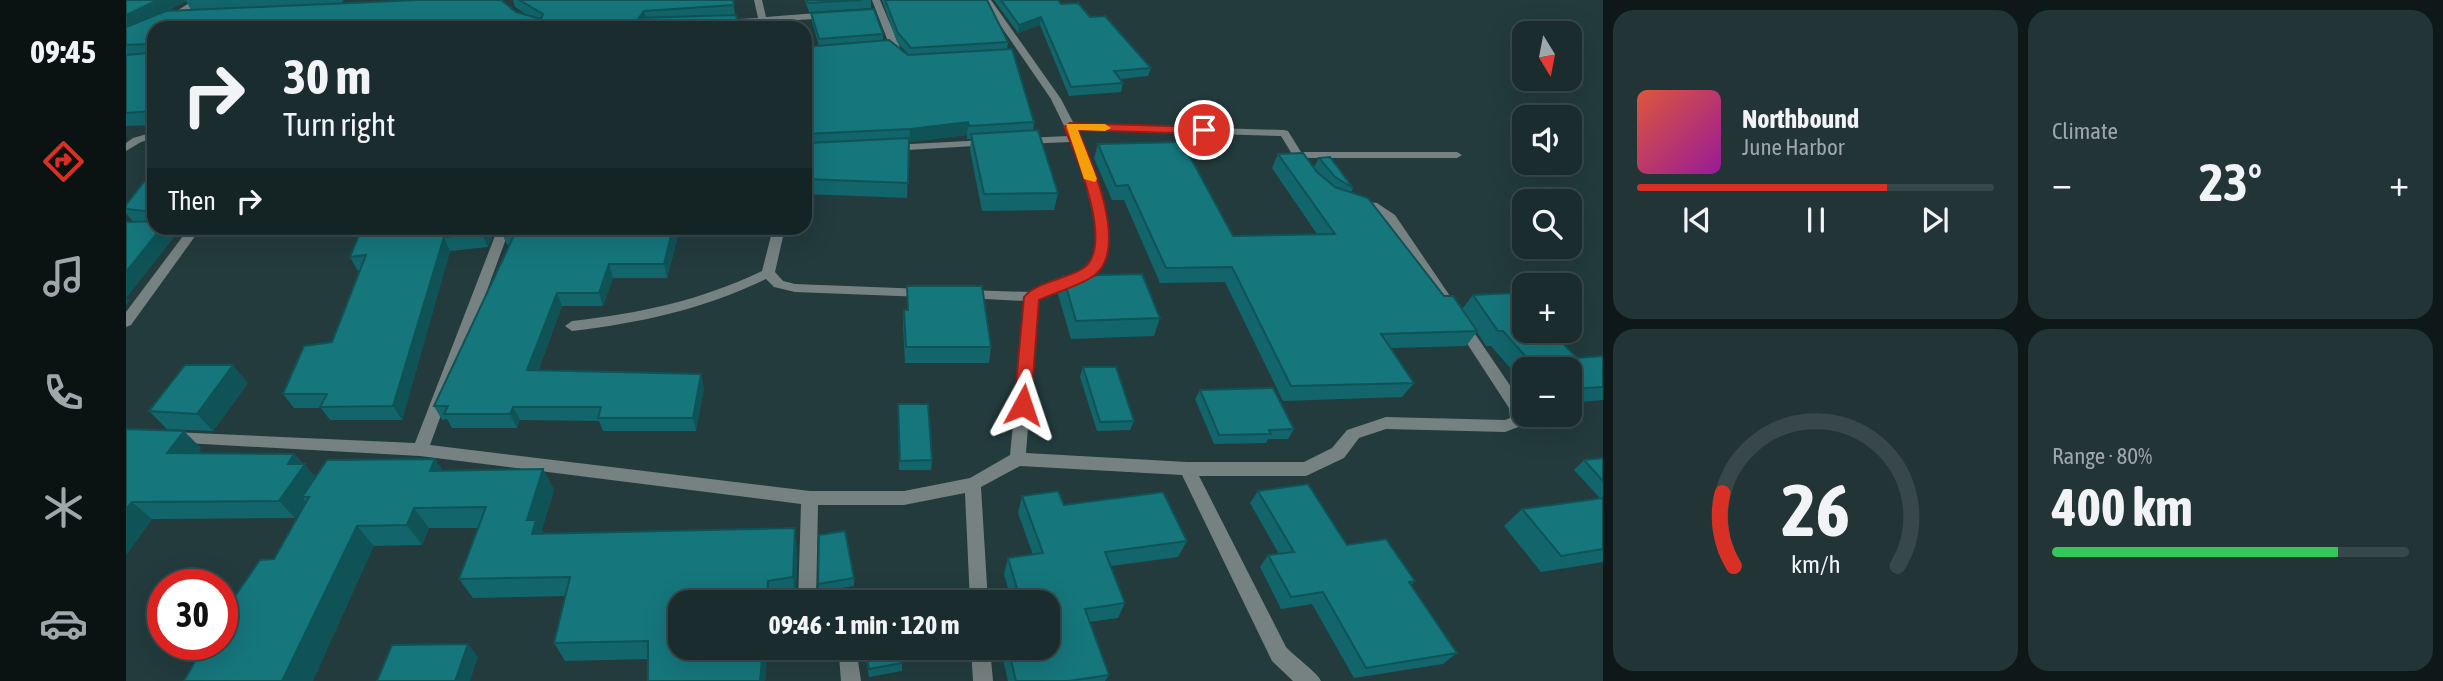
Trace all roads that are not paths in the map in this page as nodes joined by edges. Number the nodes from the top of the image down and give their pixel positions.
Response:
1 (200, 0) edge
2 (758, 0) edge
3 (876, 0) edge
4 (987, 0) edge
5 (879, 12) junction
6 (866, 13) edge
7 (840, 15) edge
8 (199, 16) edge
9 (172, 17) junction
10 (163, 21) edge
11 (762, 21) edge
12 (789, 21) edge
13 (894, 47) junction
14 (881, 48) edge
15 (907, 62) edge
16 (1073, 133) junction
17 (147, 137) edge
18 (1008, 142) edge
19 (994, 143) edge
20 (126, 148) edge
21 (873, 149) edge
22 (1299, 155) junction
23 (1457, 155) dead end
24 (1319, 185) edge
25 (1347, 203) edge
26 (190, 235) edge
27 (501, 235) edge
28 (777, 235) edge
29 (768, 273) junction
30 (1032, 297) junction
31 (126, 322) edge
32 (572, 326) dead end
33 (153, 437) edge
34 (355, 446) junction
35 (420, 450) junction
36 (1018, 459) junction
37 (340, 469) edge
38 (1187, 469) junction
39 (973, 484) junction
40 (810, 498) junction
41 (807, 590) edge
42 (978, 590) edge
43 (849, 660) edge
44 (982, 660) edge
45 (851, 681) edge
46 (983, 681) edge
47 (1311, 681) edge

1 - 9 street
2 - 11 street
3 - 5 street
4 - 16 street
5 - 6 street
5 - 13 street
7 - 12 street
8 - 9 street
9 - 10 street
13 - 14 street
13 - 15 street
16 - 18 street
16 - 22 street
16 - 30 street
17 - 20 street
19 - 21 street
22 - 23 street
22 - 24 street
25 - 38 street
26 - 31 street
27 - 35 street
28 - 29 street
29 - 30 street
29 - 32 street
30 - 36 street
33 - 34 street
34 - 35 street
34 - 37 street
35 - 40 street
36 - 38 street
36 - 39 street
38 - 47 street
39 - 40 street
39 - 42 street
40 - 41 street
43 - 45 street
44 - 46 street

